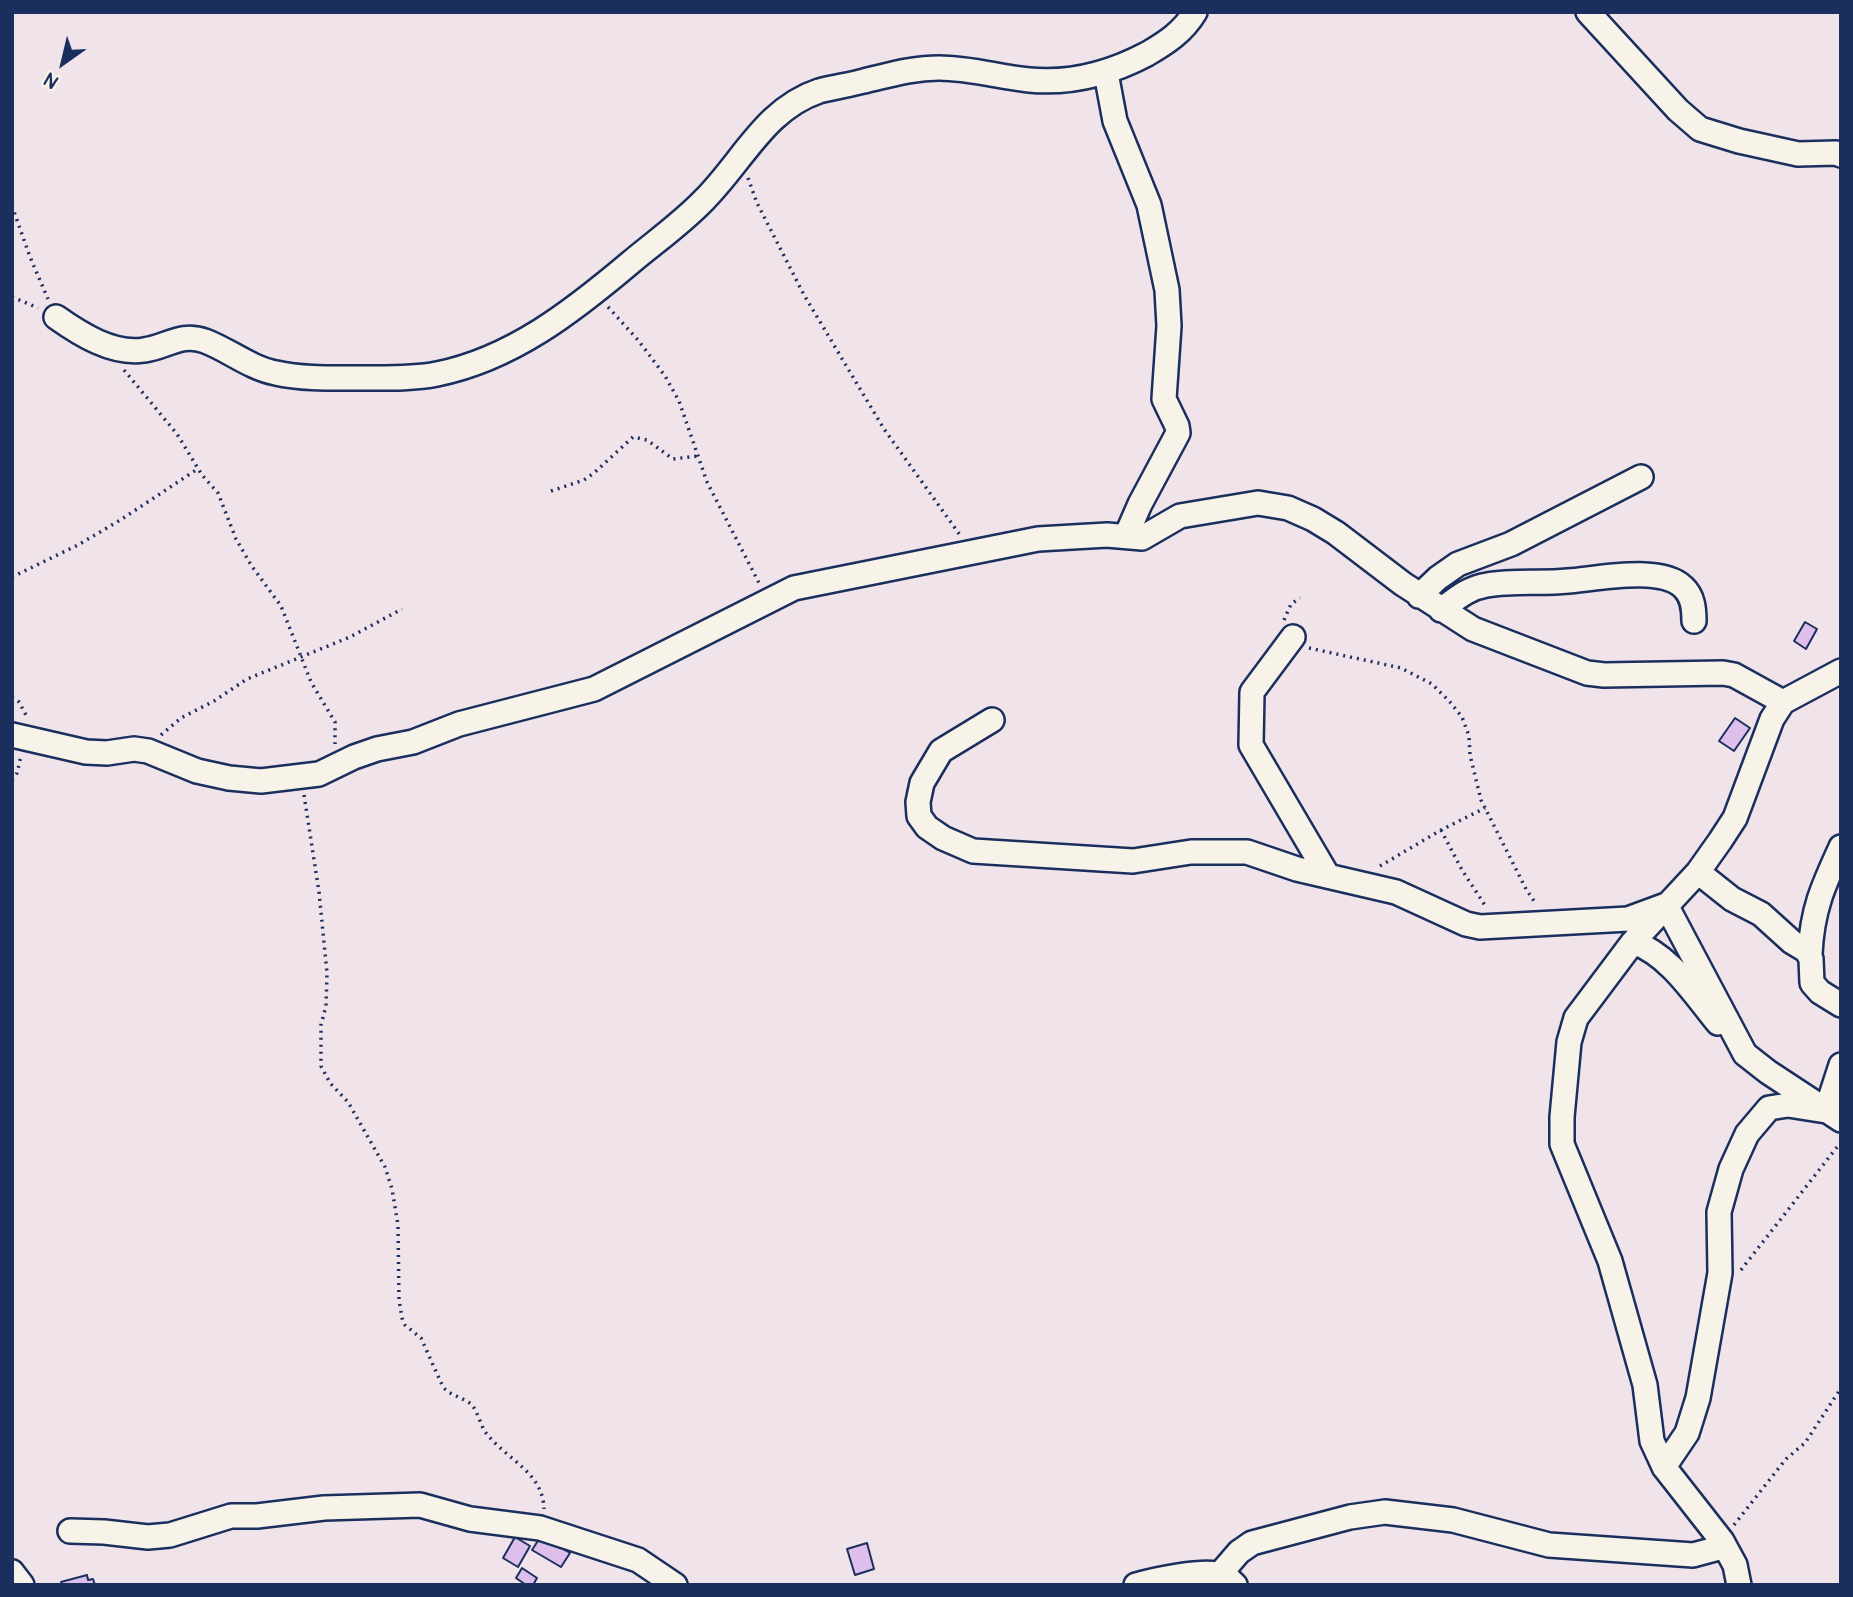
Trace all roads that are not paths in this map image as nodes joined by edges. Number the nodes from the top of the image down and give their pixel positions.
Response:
1 (1195, 12) edge
2 (1588, 12) edge
3 (1106, 73) junction
4 (1841, 155) edge
5 (56, 317) road end
6 (1642, 477) dead end
7 (1126, 536) junction
8 (1419, 596) junction
9 (1441, 610) junction
10 (1694, 621) dead end
11 (1293, 637) road end
12 (1841, 671) edge
13 (1783, 702) junction
14 (992, 720) dead end
15 (12, 735) edge
16 (1841, 847) edge
17 (1698, 872) junction
18 (1328, 876) junction
19 (1666, 905) junction
20 (1633, 942) junction
21 (1810, 954) junction
22 (1841, 1005) edge
23 (1745, 1054) junction
24 (1841, 1065) edge
25 (1833, 1115) edge
26 (1664, 1466) junction
27 (70, 1531) dead end
28 (1722, 1541) junction
29 (12, 1572) edge
30 (1227, 1579) edge
31 (22, 1585) edge
32 (675, 1585) edge
33 (1136, 1585) edge
34 (1739, 1585) edge

1 - 3 street
2 - 4 street
3 - 5 street
3 - 7 street
6 - 8 street
7 - 8 street
7 - 15 street
8 - 9 street
9 - 10 street
9 - 13 street
11 - 18 street
12 - 13 street
13 - 17 street
14 - 18 street
16 - 21 street
17 - 19 street
17 - 21 street
18 - 19 street
19 - 20 street
19 - 23 street
20 - 23 street
20 - 26 street
21 - 22 street
23 - 25 street
24 - 25 street
25 - 26 street
26 - 28 street
27 - 32 street
28 - 30 street
28 - 34 street
29 - 31 street
30 - 33 street

